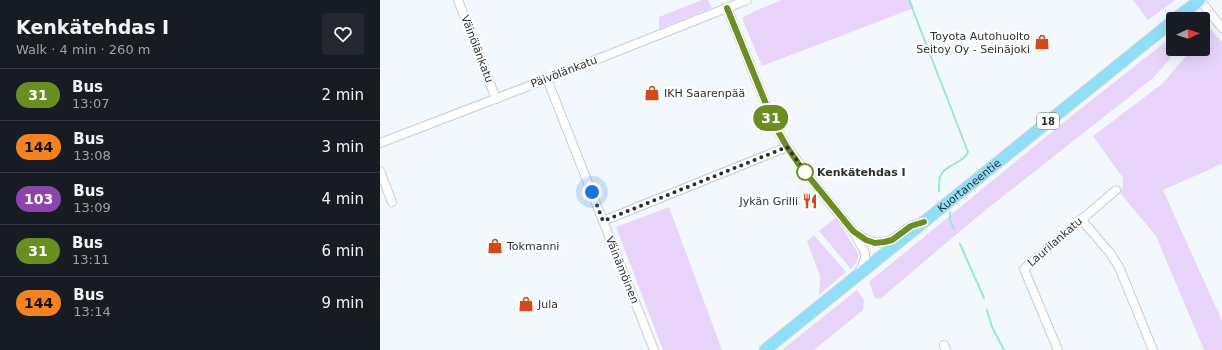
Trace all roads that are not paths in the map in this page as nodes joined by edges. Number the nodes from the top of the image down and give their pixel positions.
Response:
1 (458, 0) edge
2 (747, 0) edge
3 (1200, 0) edge
4 (727, 8) junction
5 (1184, 12) edge
6 (1166, 26) edge
7 (1222, 28) edge
8 (547, 79) junction
9 (496, 99) junction
10 (380, 143) edge
11 (787, 147) junction
12 (380, 172) edge
13 (1116, 190) dead end
14 (392, 202) dead end
15 (1081, 219) junction
16 (603, 221) junction
17 (924, 222) junction
18 (853, 231) junction
19 (856, 276) junction
20 (654, 350) edge
21 (765, 350) edge
22 (1058, 350) edge
23 (1153, 350) edge

1 - 9 street, Väinölänkatu
2 - 4 street, Päivölänkatu
3 - 5 highway, Kuortaneentie / 18
3 - 7 street
4 - 8 street, Päivölänkatu
4 - 11 street
6 - 17 highway, Kuortaneentie / 18
8 - 9 street, Päivölänkatu
8 - 16 street, Väinämöinen
9 - 10 street, Päivölänkatu
11 - 16 street
11 - 18 street
12 - 14 street
13 - 15 street, Laurilankatu
15 - 22 street, Laurilankatu
15 - 23 street
16 - 20 street, Väinämöinen
17 - 18 street
17 - 19 highway, Kuortaneentie / 18
18 - 19 street
19 - 21 highway, Kuortaneentie / 18

